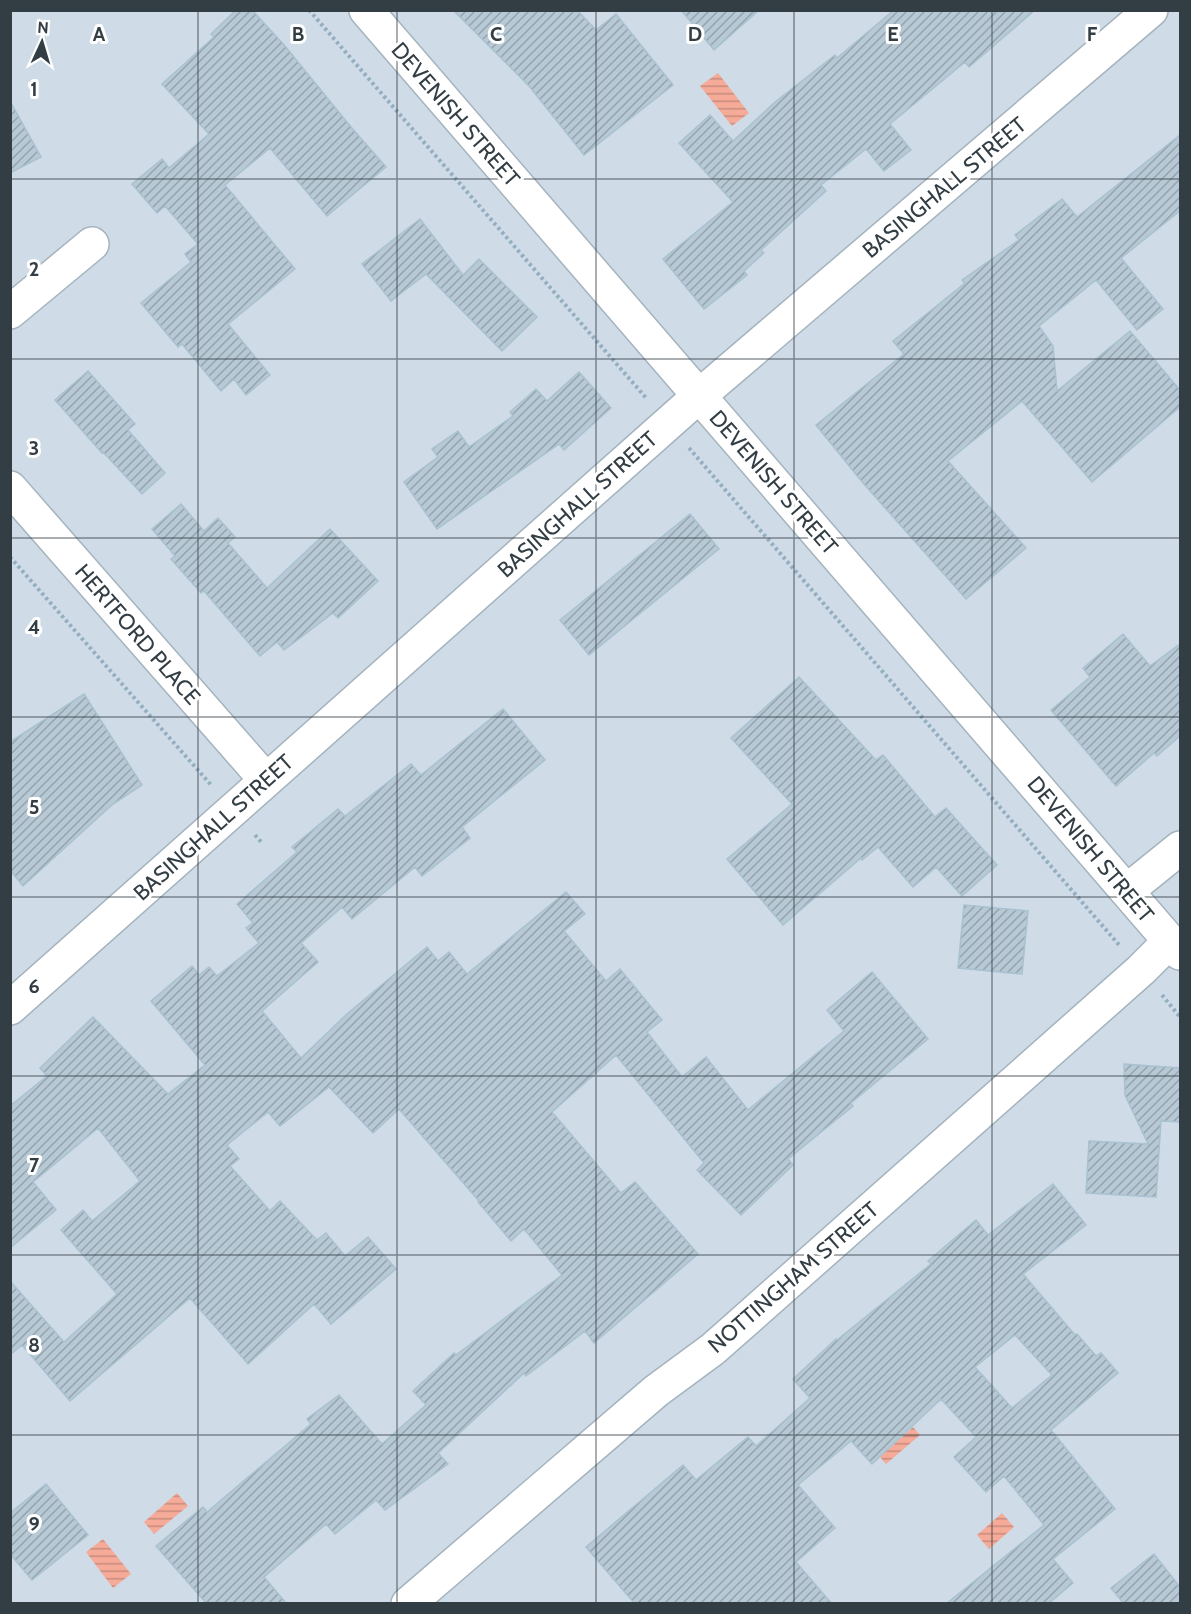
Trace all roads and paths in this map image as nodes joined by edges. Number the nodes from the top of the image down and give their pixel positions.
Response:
1 (309, 10) edge
2 (366, 10) edge
3 (1151, 10) edge
4 (92, 244) dead end
5 (10, 312) edge
6 (699, 396) junction
7 (668, 423) junction
8 (10, 489) edge
9 (10, 557) edge
10 (266, 780) junction
11 (233, 809) junction
12 (263, 844) dead end
13 (1180, 848) edge
14 (1128, 890) junction
15 (1175, 947) edge
16 (1141, 970) junction
17 (10, 1008) edge
18 (1180, 1017) edge
19 (408, 1604) edge

1 - 7 path
2 - 6 street, DEVENISH STREET
3 - 6 street, BASINGHALL STREET
4 - 5 street
6 - 7 street, BASINGHALL STREET
6 - 14 street, DEVENISH STREET
7 - 10 street, BASINGHALL STREET
7 - 16 path
8 - 10 street, HERTFORD PLACE
9 - 11 path
10 - 11 street, BASINGHALL STREET
11 - 12 path
11 - 17 street, BASINGHALL STREET
13 - 14 street
14 - 15 street, DEVENISH STREET
15 - 16 street, NOTTINGHAM STREET
16 - 18 path
16 - 19 street, NOTTINGHAM STREET

